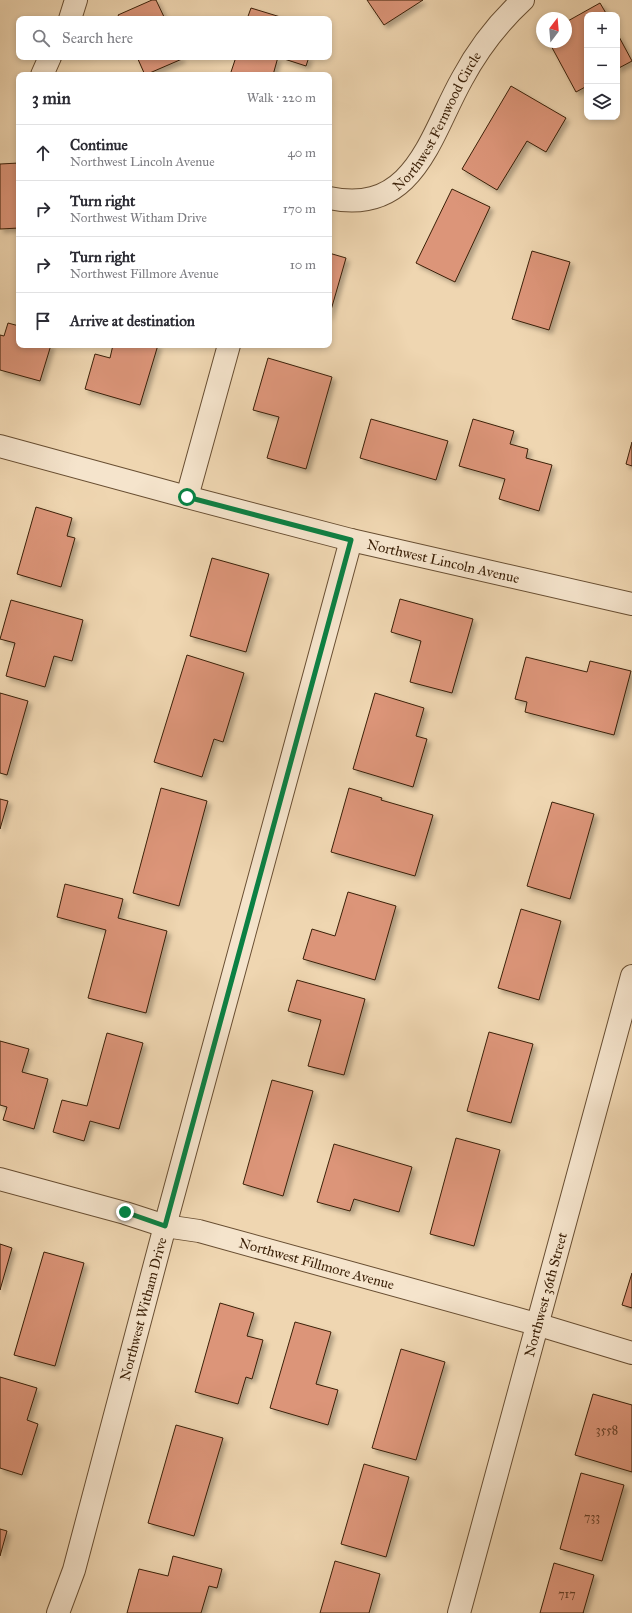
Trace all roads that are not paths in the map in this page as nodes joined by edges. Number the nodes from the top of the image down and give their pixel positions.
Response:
1 (76, 0) edge
2 (523, 0) edge
3 (71, 16) edge
4 (49, 60) edge
5 (43, 72) edge
6 (332, 199) edge
7 (227, 348) edge
8 (0, 446) edge
9 (187, 497) junction
10 (351, 540) junction
11 (632, 604) edge
12 (632, 976) edge
13 (0, 1179) edge
14 (165, 1226) junction
15 (536, 1324) junction
16 (632, 1353) edge
17 (58, 1613) edge
18 (459, 1613) edge

1 - 3 street
2 - 6 street, Northwest Fernwood Circle
4 - 5 street
7 - 9 street
8 - 9 street, Northwest Lincoln Avenue
9 - 10 street, Northwest Lincoln Avenue
10 - 11 street, Northwest Lincoln Avenue
10 - 14 street, Northwest Witham Drive
12 - 15 street, Northwest 36th Street
13 - 14 street, Northwest Fillmore Avenue
14 - 15 street, Northwest Fillmore Avenue
14 - 17 street, Northwest Witham Drive
15 - 16 street, Northwest Fillmore Avenue
15 - 18 street, Northwest 36th Street

